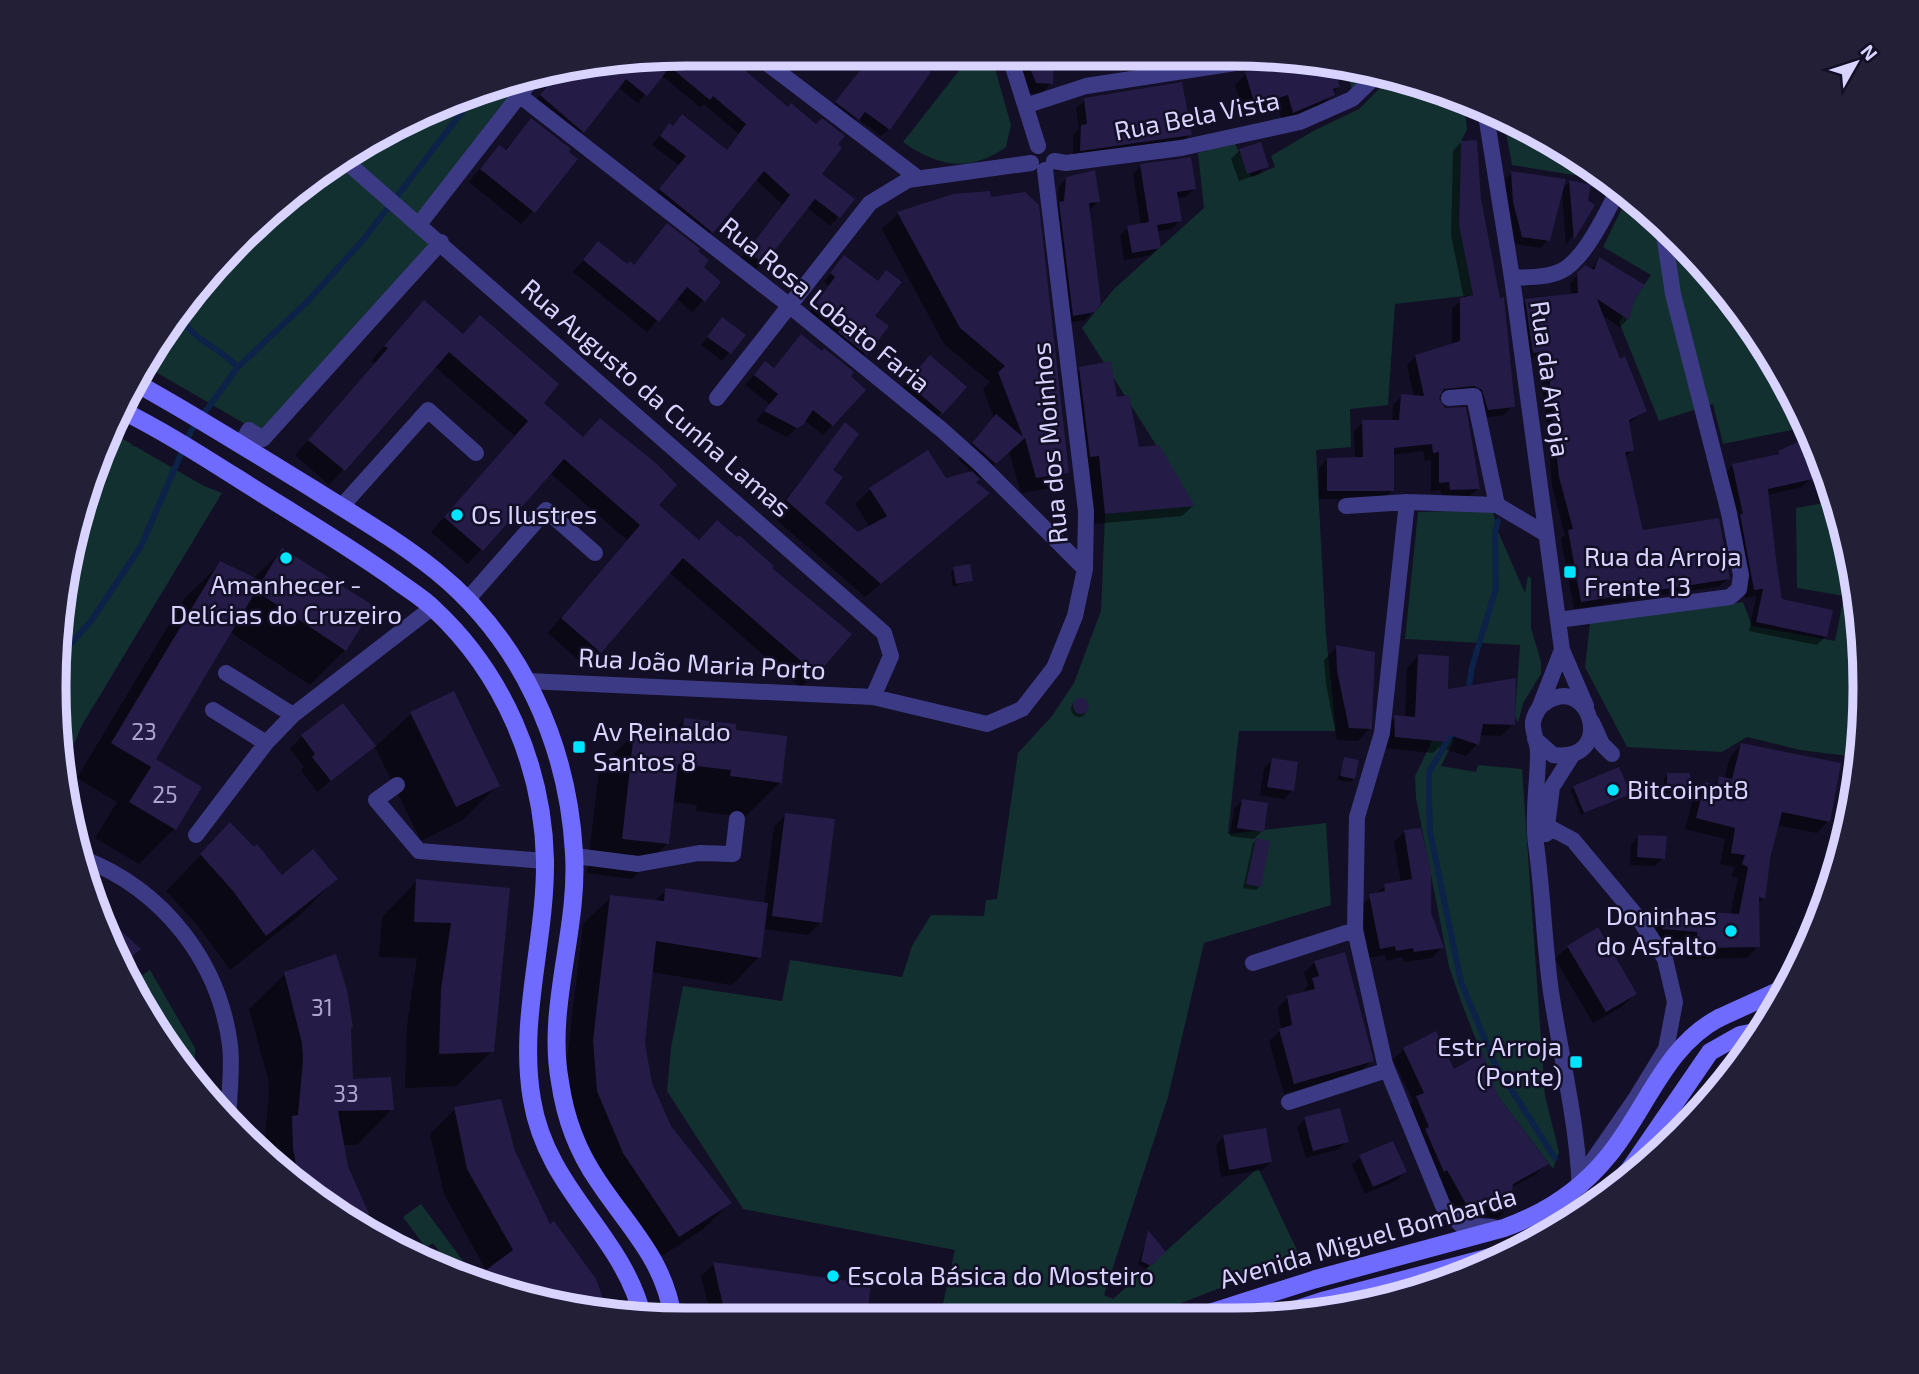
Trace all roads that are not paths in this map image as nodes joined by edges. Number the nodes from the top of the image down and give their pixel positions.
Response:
1 (771, 66) edge
2 (1013, 66) edge
3 (1216, 66) edge
4 (1370, 82) edge
5 (524, 89) edge
6 (519, 95) junction
7 (1028, 105) junction
8 (1487, 122) edge
9 (1043, 164) junction
10 (351, 166) edge
11 (918, 178) junction
12 (1614, 198) edge
13 (420, 223) junction
14 (441, 242) junction
15 (1665, 243) edge
16 (1511, 278) junction
17 (790, 306) junction
18 (144, 388) edge
19 (717, 398) dead end
20 (1449, 398) dead end
21 (129, 414) edge
22 (237, 442) junction
23 (476, 453) dead end
24 (1408, 502) junction
25 (1497, 505) junction
26 (1346, 506) dead end
27 (341, 507) junction
28 (1546, 534) junction
29 (594, 553) dead end
30 (1085, 569) junction
31 (467, 600) junction
32 (433, 607) junction
33 (1558, 620) junction
34 (1562, 650) junction
35 (226, 673) dead end
36 (528, 681) junction
37 (873, 697) junction
38 (1540, 707) junction
39 (213, 710) dead end
40 (293, 715) junction
41 (1590, 717) junction
42 (1535, 739) junction
43 (266, 743) junction
44 (1578, 752) junction
45 (397, 785) dead end
46 (737, 819) dead end
47 (1547, 826) junction
48 (196, 835) dead end
49 (575, 856) junction
50 (545, 861) junction
51 (92, 862) edge
52 (1540, 871) junction
53 (1355, 930) junction
54 (1253, 963) dead end
55 (1771, 994) edge
56 (1747, 1034) edge
57 (1387, 1070) junction
58 (1289, 1102) dead end
59 (229, 1106) edge
60 (1639, 1156) edge
61 (1581, 1183) junction
62 (1580, 1201) edge
63 (1450, 1268) edge
64 (1325, 1300) edge
65 (640, 1305) edge
66 (671, 1307) edge
67 (1225, 1308) edge

1 - 11 street
2 - 7 street
3 - 7 street
4 - 9 street, Rua Bela Vista
5 - 6 street
6 - 13 street
6 - 17 street, Rua Rosa Lobato Faria
7 - 9 street
8 - 16 street, Rua da Arroja
9 - 11 street, Rua Bela Vista
9 - 30 street, Rua dos Moinhos
10 - 13 street, Rua Augusto da Cunha Lamas
11 - 17 street, Rua Bela Vista
12 - 16 street
13 - 14 street, Rua Augusto da Cunha Lamas
14 - 22 street
14 - 37 street, Rua Augusto da Cunha Lamas
15 - 33 street
16 - 28 street, Rua da Arroja
17 - 19 street, Rua Bela Vista
17 - 30 street, Rua Rosa Lobato Faria
18 - 22 main road
20 - 25 street
21 - 32 main road
22 - 27 main road
23 - 27 street
24 - 25 street
24 - 26 street
24 - 53 street
25 - 28 street
27 - 31 main road
28 - 33 street, Rua da Arroja
29 - 31 street
30 - 37 street, Rua dos Moinhos
31 - 36 main road
32 - 40 street
32 - 50 main road
33 - 34 street, Rua da Arroja
34 - 38 street, Rua da Arroja
34 - 41 street, Rua da Arroja
35 - 40 street
36 - 37 street, Rua João Maria Porto
36 - 49 main road
38 - 41 street
38 - 42 street
39 - 43 street
40 - 43 street
41 - 44 street
41 - 44 street, Rua da Arroja
42 - 44 street
42 - 52 street
43 - 48 street
44 - 47 street
45 - 50 street
46 - 49 street
47 - 52 street
47 - 61 street
49 - 66 main road
50 - 65 main road
51 - 59 street
52 - 61 street
53 - 54 street
53 - 57 street
55 - 67 main road, Avenida Miguel Bombarda, bridge
56 - 60 main road
57 - 58 street
57 - 61 street
61 - 62 street
63 - 64 main road, Avenida Miguel Bombarda

